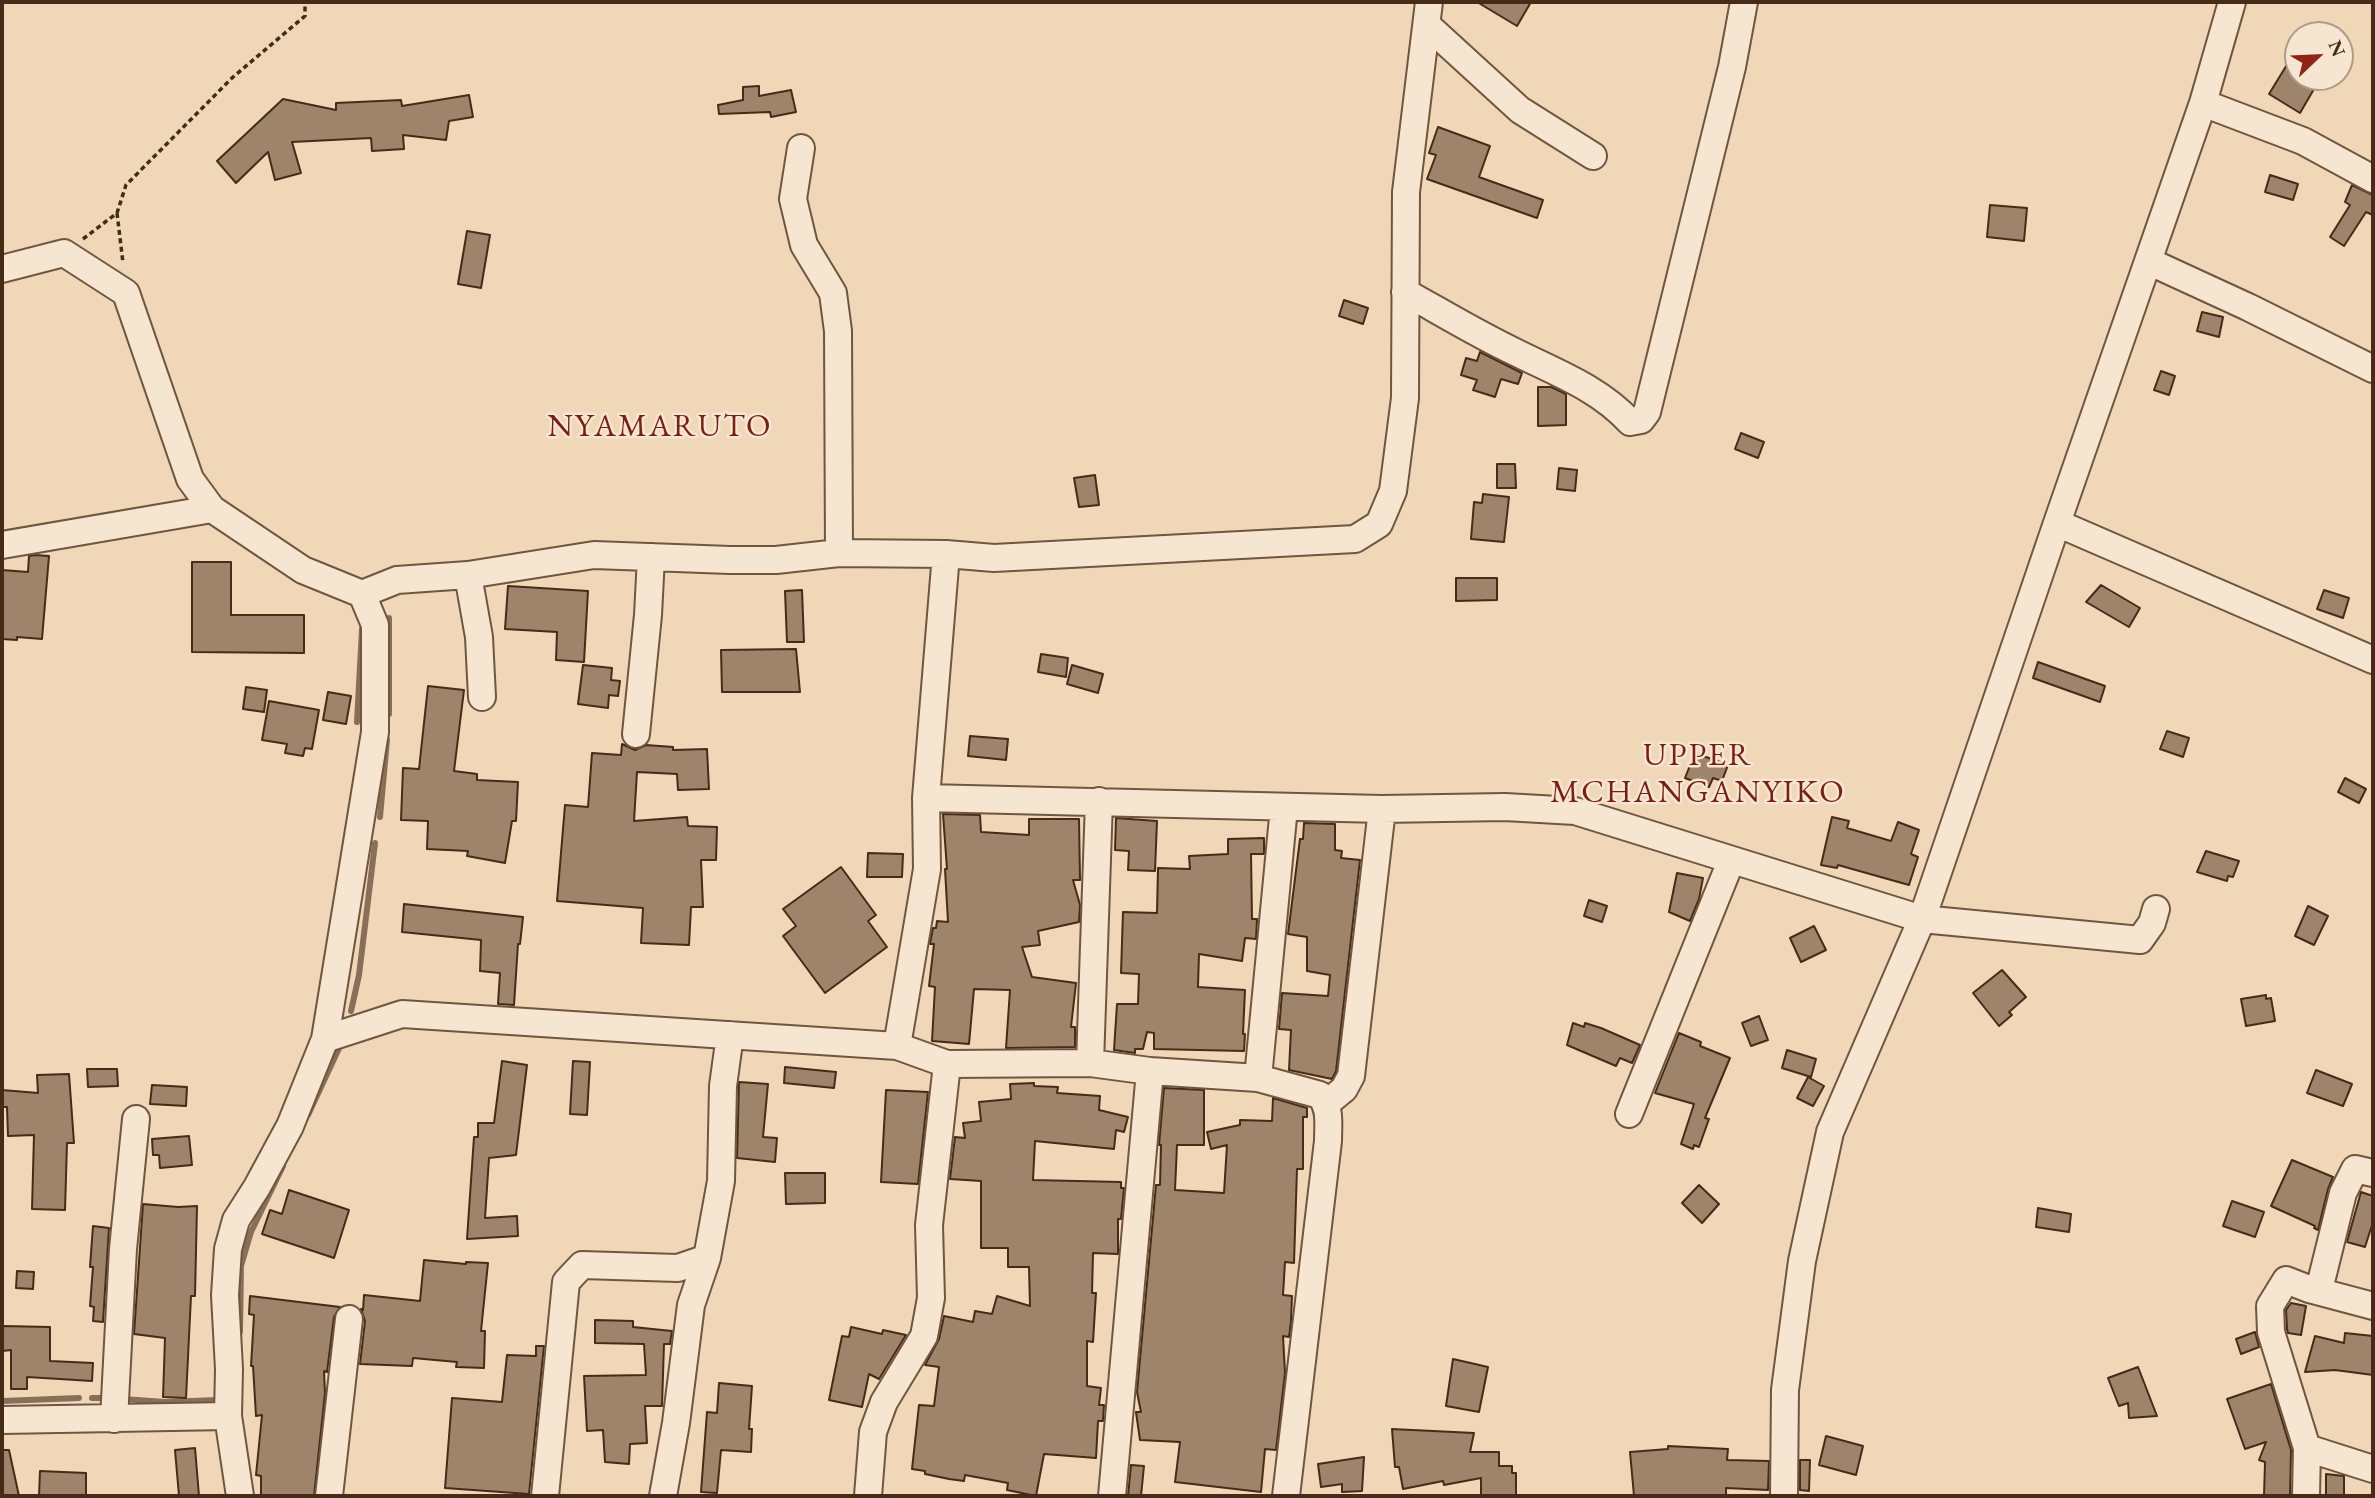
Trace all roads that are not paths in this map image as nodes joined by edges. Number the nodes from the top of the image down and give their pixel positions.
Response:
1 (1744, 2) edge
2 (2232, 2) edge
3 (1428, 14) edge
4 (2203, 103) junction
5 (801, 148) dead end
6 (1593, 156) dead end
7 (2373, 179) edge
8 (2148, 261) junction
9 (2, 269) edge
10 (1405, 292) junction
11 (2373, 369) edge
12 (212, 509) junction
13 (2057, 523) junction
14 (2, 545) edge
15 (839, 553) junction
16 (946, 554) junction
17 (651, 557) junction
18 (468, 575) junction
19 (362, 594) junction
20 (2373, 660) edge
21 (482, 697) dead end
22 (636, 734) dead end
23 (926, 798) junction
24 (1099, 800) junction
25 (1284, 807) junction
26 (1382, 808) junction
27 (1731, 861) junction
28 (2156, 909) dead end
29 (1923, 919) junction
30 (730, 1035) junction
31 (325, 1039) junction
32 (897, 1046) junction
33 (1090, 1063) junction
34 (947, 1064) junction
35 (1150, 1071) junction
36 (1258, 1078) junction
37 (1326, 1103) junction
38 (1629, 1114) dead end
39 (136, 1119) dead end
40 (2373, 1173) edge
41 (707, 1258) junction
42 (2319, 1290) junction
43 (2373, 1306) edge
44 (349, 1319) dead end
45 (228, 1416) junction
46 (114, 1419) junction
47 (2, 1420) edge
48 (2307, 1448) junction
49 (2373, 1469) edge
50 (240, 1496) edge
51 (329, 1496) edge
52 (545, 1496) edge
53 (663, 1496) edge
54 (872, 1496) edge
55 (1112, 1496) edge
56 (1286, 1496) edge
57 (1784, 1496) edge
58 (2306, 1496) edge

1 - 10 street
2 - 4 street
3 - 6 street
3 - 10 street
4 - 7 street
4 - 8 street
5 - 15 street
8 - 11 street
8 - 13 street
9 - 12 street
10 - 16 street
12 - 14 street
12 - 19 street
13 - 20 street
13 - 29 street
15 - 16 street
15 - 17 street
16 - 23 street
17 - 18 street
17 - 22 street
18 - 19 street
18 - 21 street
19 - 31 street
23 - 24 street
23 - 32 street
24 - 25 street
24 - 33 street
25 - 26 street
25 - 36 street
26 - 27 street
26 - 37 street
27 - 29 street
27 - 38 street
28 - 29 street
29 - 57 street
30 - 31 street
30 - 32 street
30 - 41 street
31 - 45 street
32 - 34 street
33 - 34 street
33 - 35 street
34 - 54 street
35 - 36 street
35 - 55 street
36 - 37 street
37 - 56 street
39 - 46 street
40 - 42 street
41 - 52 street
41 - 53 street
42 - 43 street
42 - 48 street
44 - 51 street
45 - 46 street
45 - 50 street
46 - 47 street
48 - 49 street
48 - 58 street

